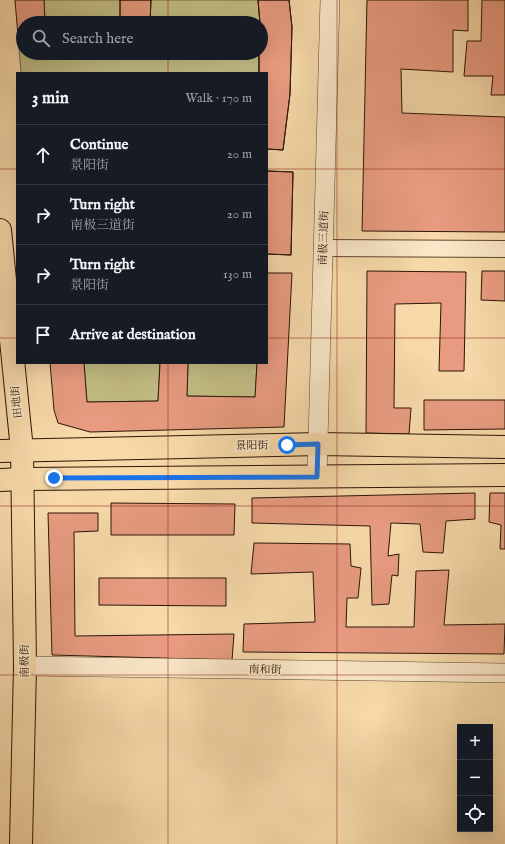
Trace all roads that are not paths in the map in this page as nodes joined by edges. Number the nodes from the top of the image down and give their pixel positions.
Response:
1 (330, 0) edge
2 (0, 230) edge
3 (323, 248) junction
4 (505, 249) edge
5 (318, 444) junction
6 (505, 447) edge
7 (22, 450) junction
8 (0, 451) edge
9 (505, 475) edge
10 (317, 477) junction
11 (23, 479) junction
12 (0, 480) edge
13 (25, 666) junction
14 (505, 673) edge
15 (21, 844) edge

1 - 3 street, 南极三道街
2 - 7 main road, 田地街
3 - 4 street
3 - 5 street, 南极三道街
5 - 6 main road, 景阳街
5 - 7 main road, 景阳街
5 - 10 street, 南极三道街
7 - 8 main road, 景阳街
7 - 11 main road, 田地街
9 - 10 main road
10 - 11 main road
11 - 12 main road
11 - 13 main road, 南极街
13 - 14 street, 南和街
13 - 15 main road, 南极街

